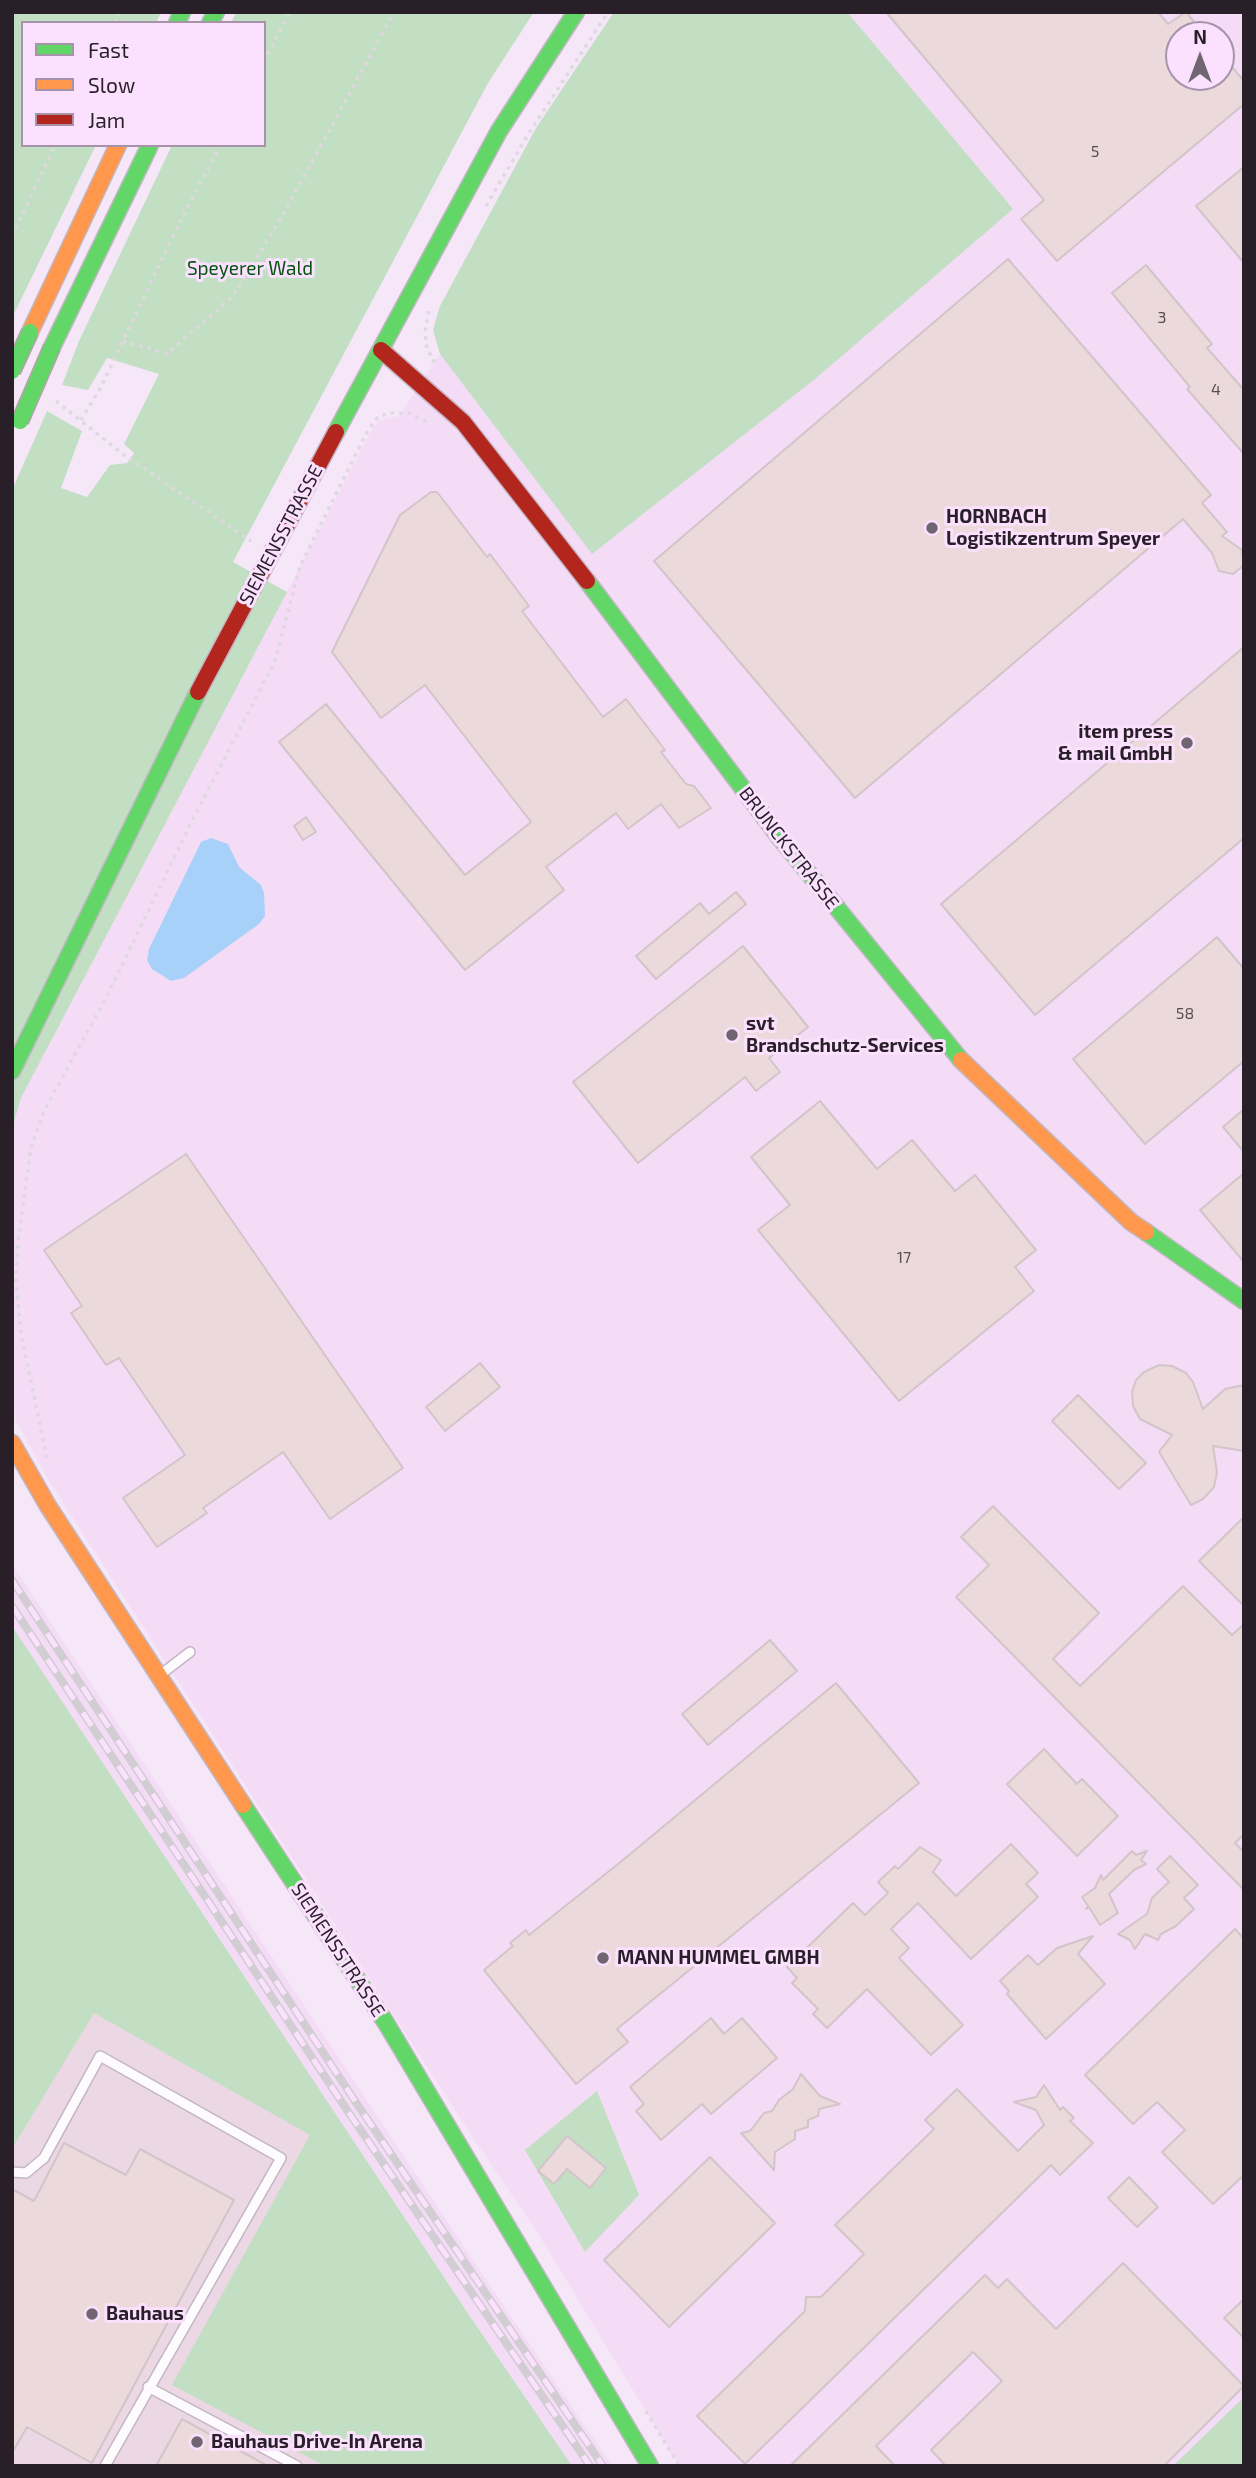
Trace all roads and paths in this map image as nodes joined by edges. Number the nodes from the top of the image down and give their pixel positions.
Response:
1 (290, 12) edge
2 (394, 12) edge
3 (576, 12) edge
4 (608, 12) edge
5 (266, 58) edge
6 (54, 147) edge
7 (117, 147) edge
8 (149, 147) edge
9 (219, 147) edge
10 (482, 213) dead end
11 (12, 236) edge
12 (432, 305) dead end
13 (123, 341) junction
14 (382, 350) junction
15 (12, 371) edge
16 (419, 383) junction
17 (12, 438) edge
18 (270, 554) junction
19 (12, 1071) edge
20 (1244, 1301) edge
21 (12, 1443) edge
22 (48, 1461) dead end
23 (190, 1653) dead end
24 (159, 1676) junction
25 (12, 2172) edge
26 (148, 2387) junction
27 (105, 2466) edge
28 (297, 2466) edge
29 (650, 2466) edge

1 - 5 path
2 - 13 path
3 - 14 main road, SIEMENSSTRASSE
4 - 10 path
6 - 11 path
7 - 15 main road, bridge
8 - 17 main road, bridge
9 - 13 path
12 - 16 path
13 - 18 path
14 - 16 main road, BRUNCKSTRASSE
14 - 18 main road, SIEMENSSTRASSE
16 - 20 main road, BRUNCKSTRASSE
16 - 22 path
18 - 19 main road, SIEMENSSTRASSE
21 - 24 main road, SIEMENSSTRASSE
23 - 24 lane
24 - 29 main road, SIEMENSSTRASSE
25 - 26 lane
26 - 27 lane
26 - 28 lane

